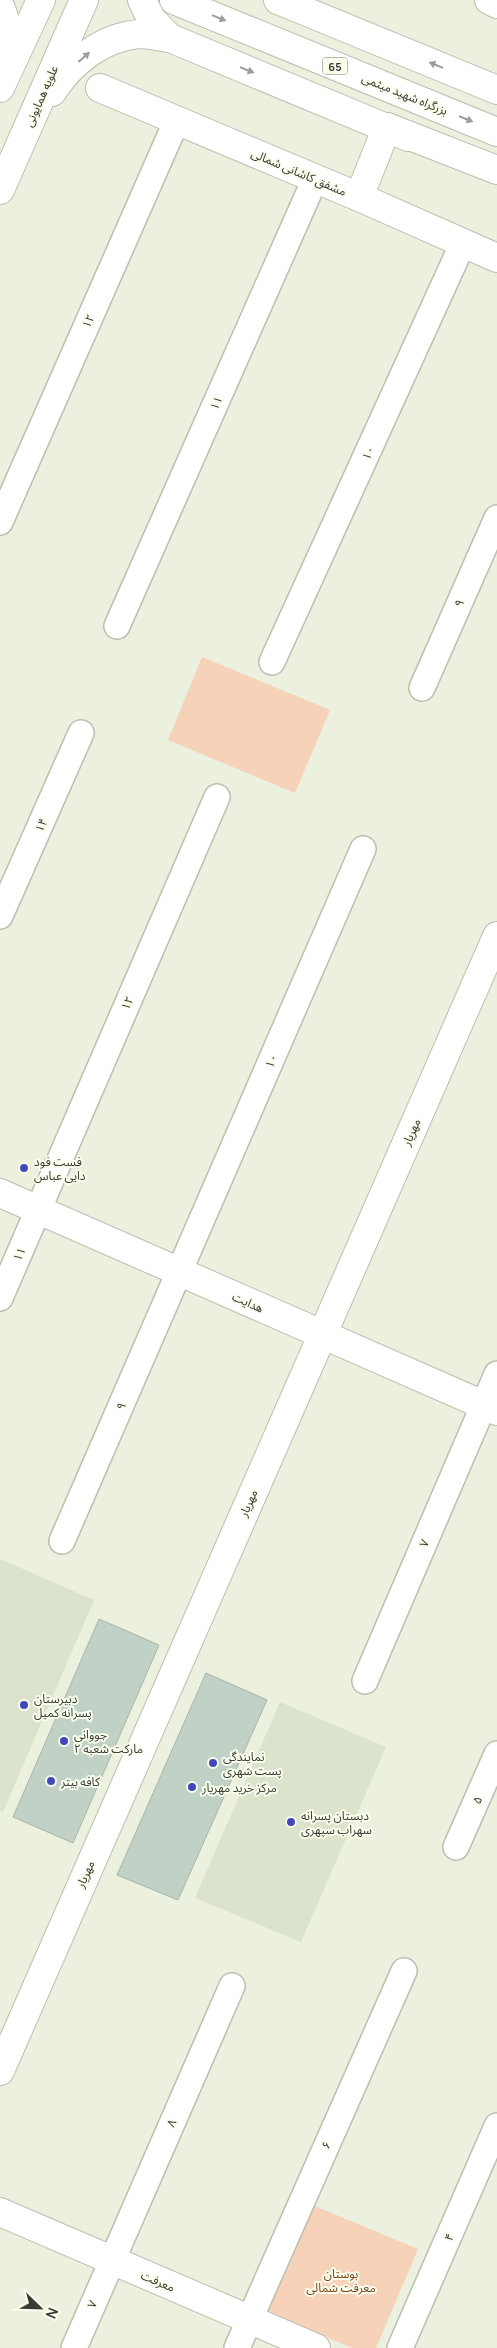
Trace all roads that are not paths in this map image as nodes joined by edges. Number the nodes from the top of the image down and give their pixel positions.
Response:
1 (40, 0) edge
2 (142, 0) edge
3 (174, 0) edge
4 (278, 0) edge
5 (489, 0) edge
6 (83, 1) edge
7 (497, 4) edge
8 (0, 6) edge
9 (170, 38) junction
10 (0, 54) edge
11 (0, 88) edge
12 (100, 88) dead end
13 (497, 90) edge
14 (177, 120) junction
15 (387, 127) junction
16 (497, 132) edge
17 (23, 137) junction
18 (497, 170) edge
19 (497, 178) edge
20 (314, 180) junction
21 (0, 190) edge
22 (359, 197) junction
23 (463, 243) junction
24 (497, 258) edge
25 (497, 518) edge
26 (0, 522) edge
27 (116, 626) dead end
28 (272, 662) dead end
29 (422, 688) dead end
30 (81, 733) dead end
31 (217, 797) dead end
32 (363, 850) dead end
33 (0, 916) edge
34 (497, 936) edge
35 (0, 1193) edge
36 (38, 1209) junction
37 (179, 1272) junction
38 (0, 1298) edge
39 (322, 1334) junction
40 (497, 1374) edge
41 (490, 1408) edge
42 (62, 1541) dead end
43 (365, 1681) dead end
44 (497, 1754) edge
45 (456, 1847) dead end
46 (404, 1970) dead end
47 (232, 1986) dead end
48 (0, 2071) edge
49 (497, 2126) edge
50 (0, 2212) edge
51 (110, 2261) junction
52 (249, 2320) junction
53 (74, 2348) edge
54 (237, 2348) edge
55 (316, 2348) edge
56 (400, 2348) edge

1 - 11 main road
2 - 9 main road
3 -> 16 main road, بزرگراه شهید میثمی / 65
13 -> 4 main road
5 - 7 main road
6 - 17 main road, علویه همایونی
8 - 10 main road
9 -> 15 main road
17 -> 9 main road
12 - 14 main road, مشفق کاشانی شمالی
14 - 20 main road, مشفق کاشانی شمالی
14 - 26 street, ۱۲
15 - 18 main road
15 - 19 main road
15 - 22 main road
17 - 21 main road, علویه همایونی
20 - 22 main road, مشفق کاشانی شمالی
20 - 27 street, ۱۱
22 - 23 main road, مشفق کاشانی شمالی
23 - 24 main road, مشفق کاشانی شمالی
23 - 28 street, ۱۰
25 - 29 street, ۹
30 - 33 street, ۱۴
31 - 36 street, ۱۲
32 - 37 street, ۱۰
34 - 39 main road, مهریار
35 - 36 main road, هدایت
36 - 37 main road, هدایت
36 - 38 street, ۱۱
37 - 39 main road, هدایت
37 - 42 street, ۹
39 - 41 main road, هدایت
39 - 48 main road, مهریار
40 - 41 street
41 - 43 street, ۷
44 - 45 street, ۵
46 - 52 street, ۶
47 - 51 street, ۸
49 - 56 street, ۴
50 - 51 main road, معرفت
51 - 52 main road, معرفت
51 - 53 street, ۷
52 - 54 street
52 - 55 main road, معرفت

